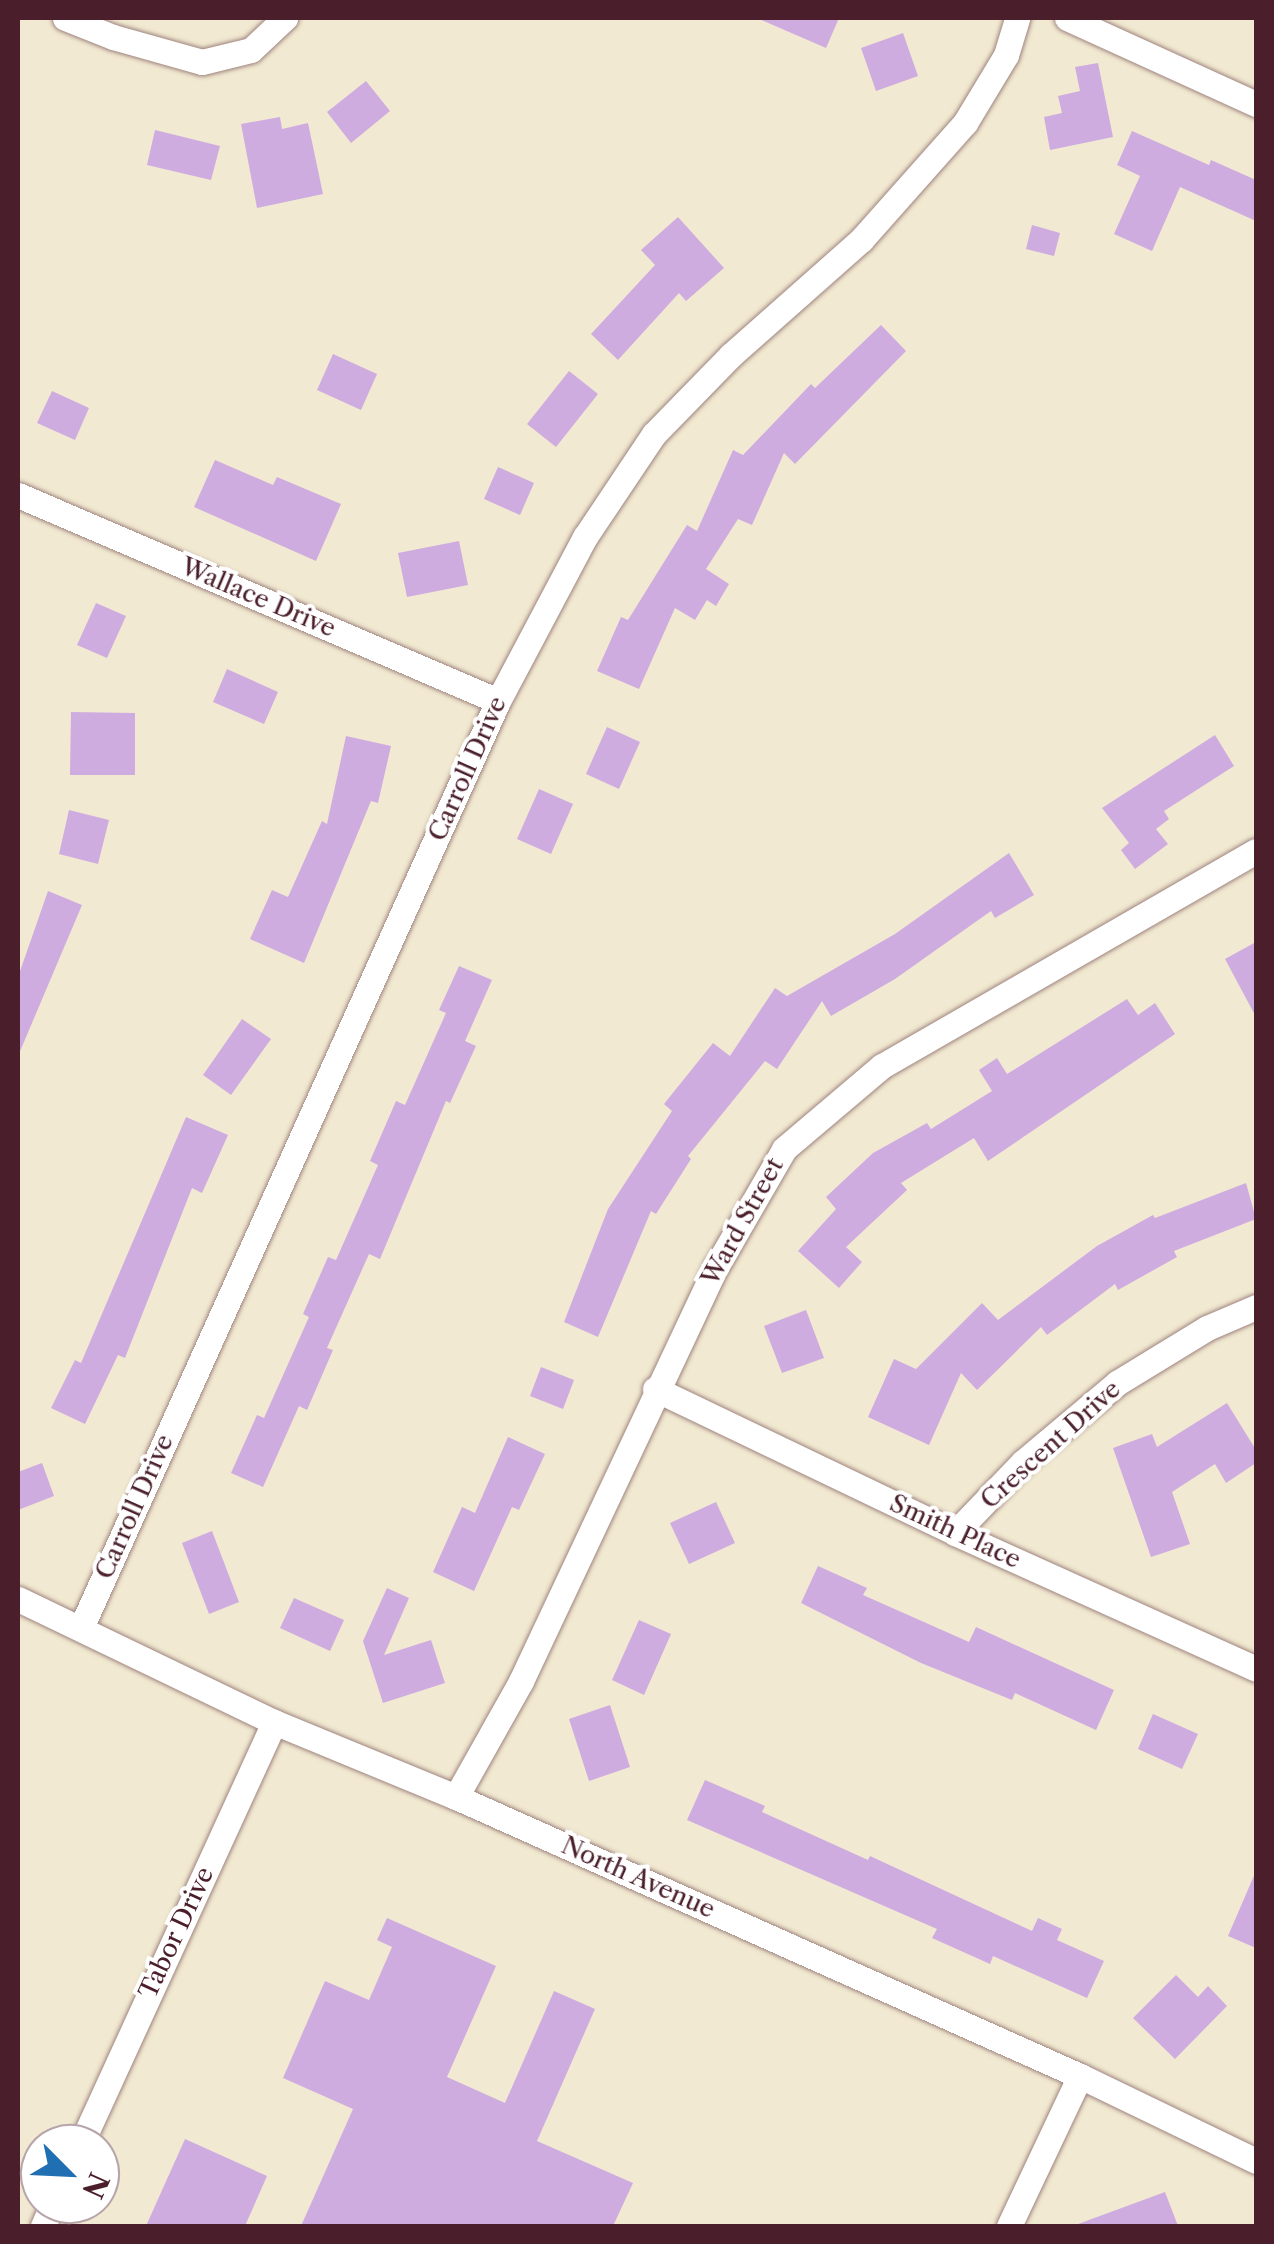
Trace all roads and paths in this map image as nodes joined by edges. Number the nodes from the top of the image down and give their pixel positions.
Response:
1 (65, 18) edge
2 (285, 18) edge
3 (1017, 18) edge
4 (1067, 18) edge
5 (1256, 104) edge
6 (18, 494) edge
7 (498, 701) junction
8 (1256, 851) edge
9 (1256, 1307) edge
10 (655, 1389) junction
11 (955, 1533) junction
12 (18, 1600) edge
13 (81, 1628) junction
14 (1256, 1670) edge
15 (274, 1722) junction
16 (456, 1798) junction
17 (1080, 2076) junction
18 (90, 2124) edge
19 (1256, 2158) edge
20 (1010, 2226) edge

1 - 2 street
3 - 7 street, Carroll Drive
4 - 5 street
6 - 7 street, Wallace Drive
7 - 13 street, Carroll Drive
8 - 10 street, Ward Street
9 - 11 street, Crescent Drive
10 - 11 street, Smith Place
10 - 16 street, Ward Street
11 - 14 street, Smith Place
12 - 13 street, North Avenue
13 - 15 street, North Avenue
15 - 16 street, North Avenue
15 - 18 street, Tabor Drive
16 - 17 street, North Avenue
17 - 19 street, North Avenue
17 - 20 street

